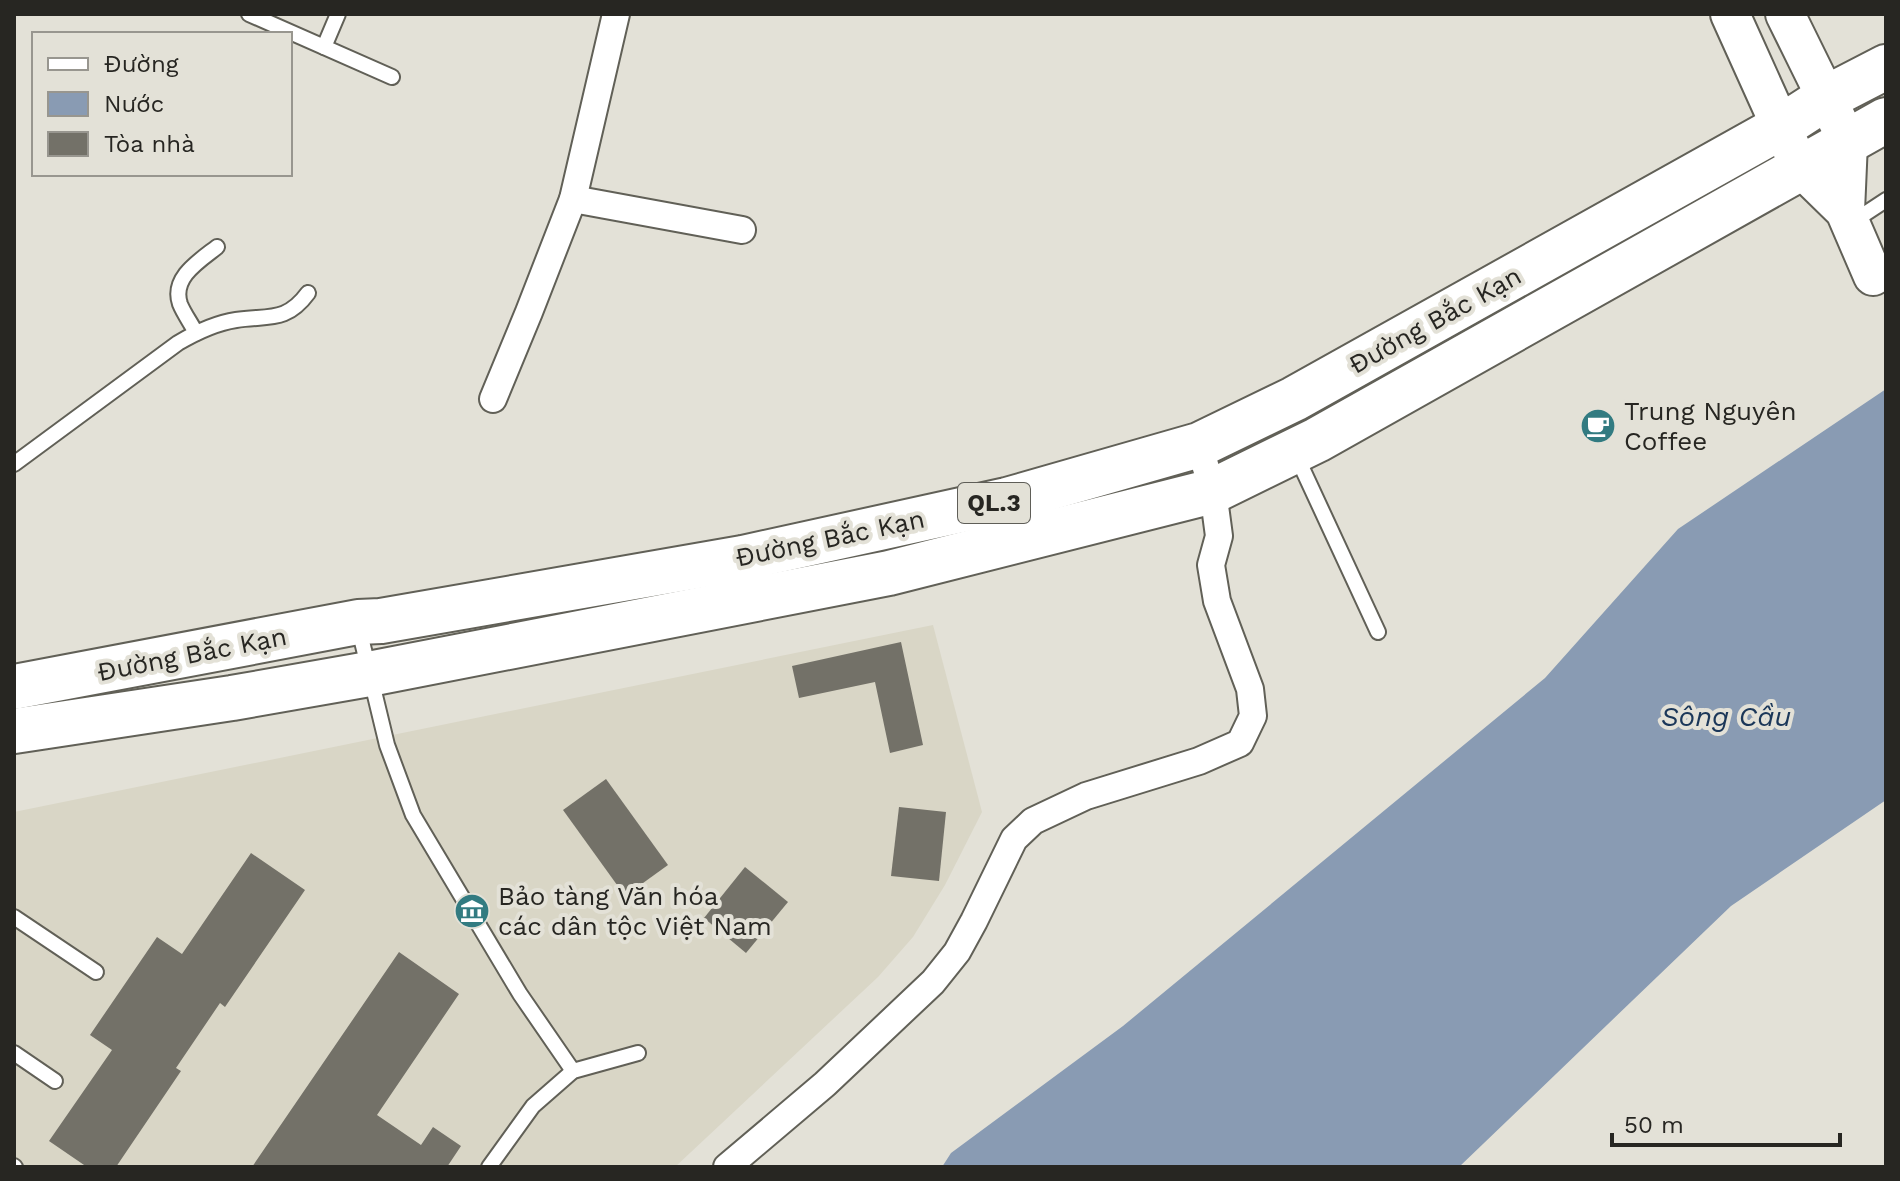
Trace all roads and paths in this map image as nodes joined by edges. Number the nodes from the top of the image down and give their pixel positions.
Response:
1 (249, 14) edge
2 (338, 14) edge
3 (616, 14) edge
4 (1730, 14) edge
5 (1785, 14) edge
6 (290, 32) edge
7 (292, 33) edge
8 (324, 47) junction
9 (1886, 67) edge
10 (392, 77) dead end
11 (1826, 98) junction
12 (1886, 120) edge
13 (1781, 127) junction
14 (1848, 142) junction
15 (1801, 168) junction
16 (573, 199) junction
17 (1886, 200) edge
18 (1848, 217) junction
19 (742, 230) dead end
20 (217, 247) dead end
21 (1873, 276) dead end
22 (308, 293) dead end
23 (196, 333) junction
24 (493, 399) dead end
25 (1199, 445) junction
26 (1294, 451) junction
27 (14, 464) edge
28 (1213, 491) junction
29 (358, 622) junction
30 (1378, 632) dead end
31 (369, 674) junction
32 (14, 687) edge
33 (14, 731) edge
34 (14, 917) edge
35 (96, 972) dead end
36 (14, 1053) edge
37 (638, 1053) dead end
38 (573, 1071) junction
39 (55, 1081) dead end
40 (489, 1167) edge
41 (727, 1167) edge

1 - 6 lane
2 - 8 lane
3 - 16 street
4 - 13 main road
5 - 11 main road
7 - 8 lane
8 - 10 lane
9 - 11 highway, Đường Bắc Kạn / QL.3
11 - 13 highway, Đường Bắc Kạn / QL.3
11 - 14 main road
12 - 14 highway, Đường Bắc Kạn / QL.3
13 - 15 main road
13 - 25 highway, Đường Bắc Kạn / QL.3
14 - 15 highway, Đường Bắc Kạn / QL.3
14 - 18 main road
15 - 18 main road
15 - 26 highway, Đường Bắc Kạn / QL.3
16 - 19 street
16 - 24 street
17 - 18 lane
18 - 21 main road
20 - 23 lane
22 - 23 lane
23 - 27 lane
25 - 28 street
25 - 29 highway, Đường Bắc Kạn / QL.3
26 - 28 highway, Đường Bắc Kạn / QL.3
26 - 30 lane
28 - 31 highway, Đường Bắc Kạn / QL.3
28 - 41 street
29 - 31 lane
29 - 32 highway, Đường Bắc Kạn / QL.3
31 - 33 highway, Đường Bắc Kạn / QL.3
31 - 38 lane
34 - 35 lane
36 - 39 lane
37 - 38 lane
38 - 40 lane

